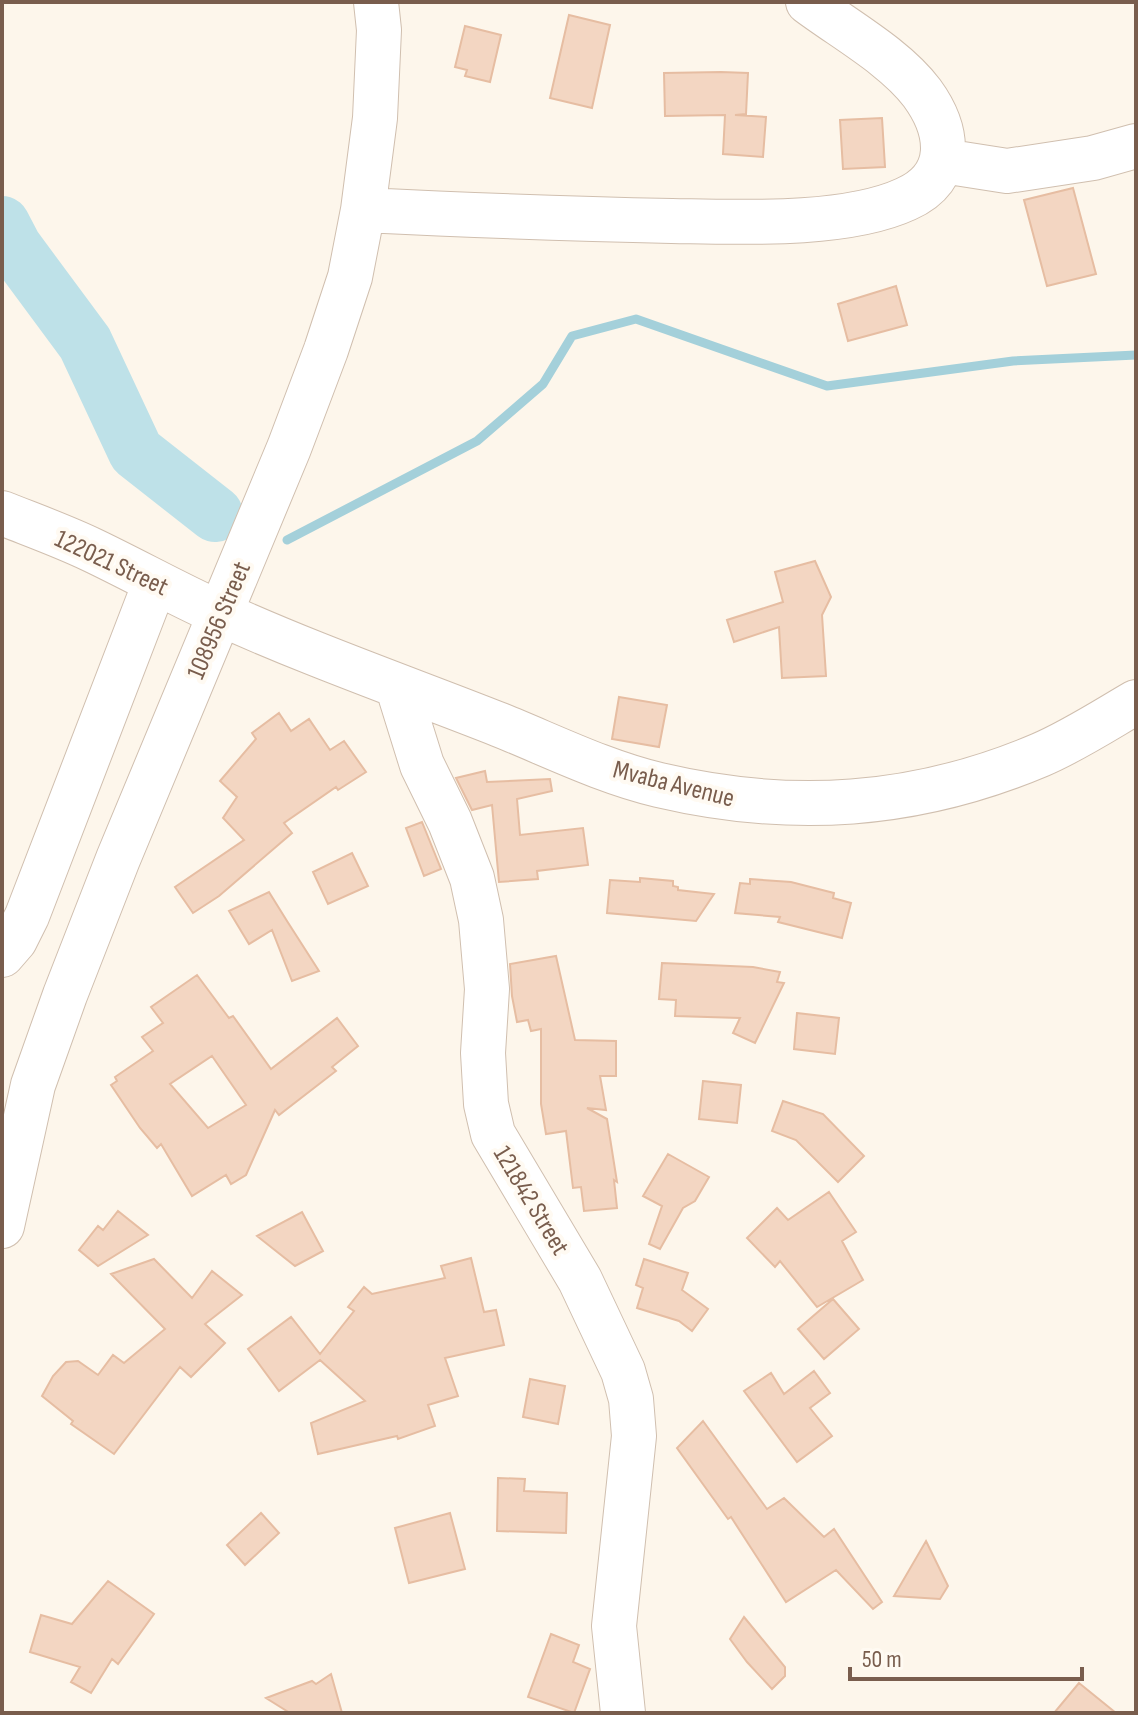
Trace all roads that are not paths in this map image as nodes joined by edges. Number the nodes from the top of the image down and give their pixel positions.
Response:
1 (376, 2) edge
2 (808, 2) edge
3 (1136, 146) edge
4 (943, 161) junction
5 (363, 210) junction
6 (2, 513) edge
7 (155, 583) junction
8 (220, 614) junction
9 (398, 688) junction
10 (1136, 702) edge
11 (2, 955) edge
12 (2, 1226) edge
13 (623, 1713) edge

1 - 5 street, 108956 Street
2 - 4 street
3 - 4 street
4 - 5 street
5 - 8 street, 108956 Street
6 - 7 street, 122021 Street
7 - 8 street, 122021 Street
7 - 11 street
8 - 9 street, Mvaba Avenue
8 - 12 street, 108956 Street
9 - 10 street, Mvaba Avenue
9 - 13 street, 121842 Street

